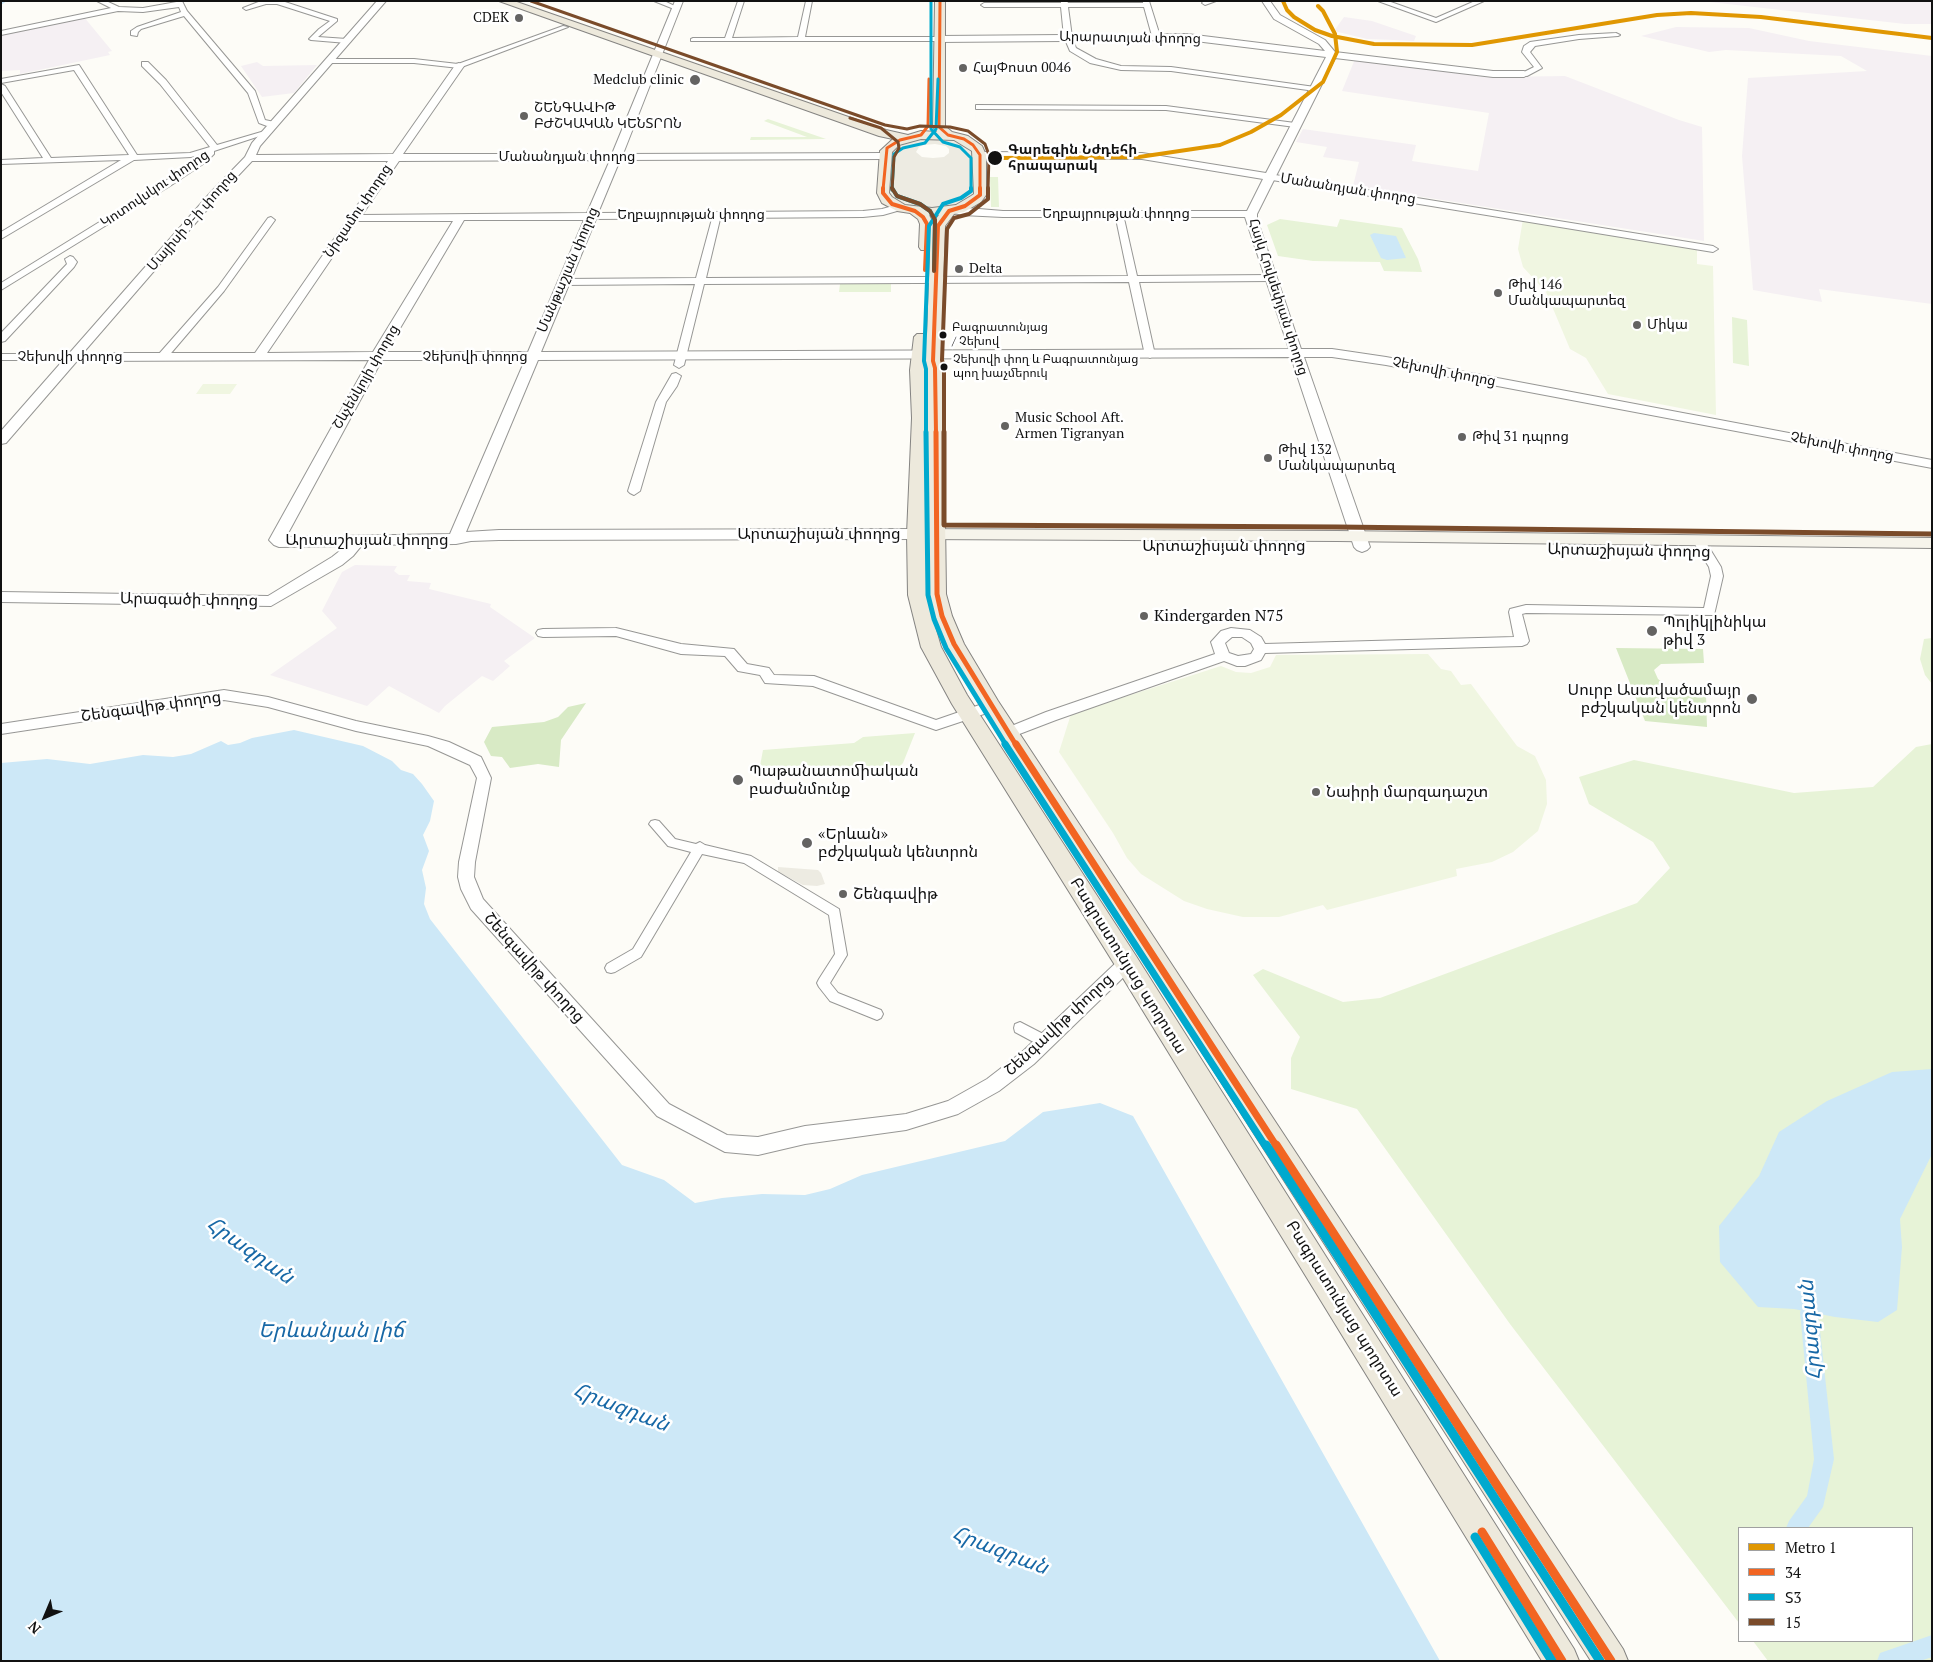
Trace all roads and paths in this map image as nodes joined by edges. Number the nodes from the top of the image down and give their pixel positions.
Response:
1 (100, 1) edge
2 (382, 1) edge
3 (492, 1) edge
4 (504, 1) edge
5 (657, 1) edge
6 (741, 1) edge
7 (809, 1) edge
8 (932, 1) edge
9 (940, 1) edge
10 (1266, 1) edge
11 (1380, 1) edge
12 (1481, 1) edge
13 (180, 3) edge
14 (1147, 3) edge
15 (1064, 4) edge
16 (678, 5) edge
17 (984, 5) dead end
18 (246, 8) dead end
19 (118, 9) junction
20 (186, 13) junction
21 (565, 27) junction
22 (1, 33) edge
23 (135, 35) dead end
24 (1616, 35) dead end
25 (1156, 36) junction
26 (1068, 37) junction
27 (801, 38) junction
28 (934, 38) junction
29 (728, 39) junction
30 (693, 40) dead end
31 (347, 41) junction
32 (1332, 54) junction
33 (657, 57) junction
34 (329, 61) junction
35 (145, 64) dead end
36 (459, 66) junction
37 (1524, 74) joint
38 (1, 81) edge
39 (1, 86) edge
40 (1315, 90) junction
41 (979, 108) dead end
42 (275, 123) junction
43 (1295, 125) junction
44 (268, 132) junction
45 (921, 135) junction
46 (948, 135) junction
47 (907, 138) junction
48 (216, 148) junction
49 (887, 151) junction
50 (980, 155) junction
51 (134, 156) junction
52 (395, 157) junction
53 (615, 157) junction
54 (249, 158) junction
55 (48, 160) junction
56 (1, 162) edge
57 (1269, 177) junction
58 (980, 195) junction
59 (887, 200) junction
60 (900, 208) junction
61 (952, 210) junction
62 (915, 211) junction
63 (982, 212) junction
64 (878, 213) junction
65 (1119, 214) junction
66 (1250, 214) junction
67 (717, 215) junction
68 (591, 216) junction
69 (461, 217) junction
70 (355, 218) junction
71 (271, 220) dead end
72 (1, 236) edge
73 (1714, 249) dead end
74 (70, 259) dead end
75 (1271, 278) junction
76 (1133, 279) junction
77 (931, 280) junction
78 (701, 281) junction
79 (563, 282) junction
80 (1, 287) edge
81 (1, 340) edge
82 (934, 354) junction
83 (1150, 354) junction
84 (1296, 354) junction
85 (532, 356) junction
86 (74, 357) junction
87 (162, 357) junction
88 (258, 357) junction
89 (377, 357) junction
90 (1, 358) edge
91 (679, 366) junction
92 (1, 440) edge
93 (1932, 464) edge
94 (634, 491) dead end
95 (916, 538) junction
96 (935, 538) junction
97 (456, 539) junction
98 (278, 540) joint
99 (357, 541) junction
100 (1360, 542) junction
101 (1932, 543) edge
102 (1703, 547) junction
103 (1932, 553) edge
104 (1, 597) edge
105 (543, 633) dead end
106 (1260, 649) junction
107 (1224, 656) junction
108 (991, 706) junction
109 (968, 714) junction
110 (1, 728) edge
111 (1009, 733) junction
112 (655, 824) dead end
113 (700, 847) junction
114 (1127, 963) junction
115 (611, 968) dead end
116 (877, 1014) dead end
117 (1192, 1014) junction
118 (1165, 1025) junction
119 (1020, 1028) dead end
120 (1046, 1042) junction
121 (1562, 1661) edge
122 (1611, 1661) edge

1 - 19 street
2 - 31 street, Մայիսի 9-ի փողոց
3 - 21 main road
4 - 33 main road
5 - 16 street
6 - 29 street
7 - 27 street
8 - 28 main road
9 - 28 main road
10 - 32 street
11 - 12 street
13 - 19 street
13 - 20 street
14 - 15 street
14 - 25 street
15 - 17 street
15 - 26 street
16 - 33 street, Մանթաշյան փողոց
18 - 31 street
19 - 22 street
20 - 23 street
20 - 42 street
21 - 33 main road
21 - 36 street
24 - 37 street, Արարատյան փողոց
25 - 26 street, Արարատյան փողոց
25 - 32 street, Արարատյան փողոց
26 - 28 street, Արարատյան փողոց
26 - 40 street
27 - 28 street, Արարատյան փողոց
27 - 29 street, Արարատյան փողոց
28 - 45 main road
28 - 46 main road
29 - 30 street, Արարատյան փողոց
31 - 34 street, Մայիսի 9-ի փողոց
32 - 37 street, Արարատյան փողոց
32 - 40 street, Հայկ Հովսեփյան փողոց
33 - 47 main road
33 - 49 main road
33 - 53 street, Մանթաշյան փողոց
34 - 36 street
34 - 42 street, Մայիսի 9-ի փողոց
35 - 48 street, Կոտովսկու փողոց
36 - 52 street, Նիզամու փողոց
38 - 51 street
39 - 55 street
40 - 43 street, Հայկ Հովսեփյան փողոց
41 - 43 street
42 - 44 street, Մայիսի 9-ի փողոց
43 - 57 street, Հայկ Հովսեփյան փողոց
44 - 48 street
44 - 54 street, Մայիսի 9-ի փողոց
45 - 46 main road
45 - 47 main road
46 - 50 main road
47 - 49 main road
48 - 51 street
48 - 80 street, Կոտովսկու փողոց
49 - 53 street, Մանանդյան փողոց
49 - 59 main road
50 - 57 street, Մանանդյան փողոց
50 - 58 main road
51 - 55 street
51 - 72 street
52 - 53 street, Մանանդյան փողոց
52 - 54 street, Մանանդյան փողոց
52 - 70 street, Նիզամու փողոց
53 - 68 street, Մանթաշյան փողոց
54 - 86 street, Մայիսի 9-ի փողոց
55 - 56 street
57 - 66 street, Հայկ Հովսեփյան փողոց
57 - 73 street, Մանանդյան փողոց
58 - 61 main road
58 - 63 street
59 - 60 main road
59 - 64 street
60 - 62 main road
60 - 64 street, Եղբայրության փողոց
61 - 62 main road
61 - 63 street
61 - 77 main road, Բագրատունյաց պողոտա
62 - 77 main road, Բագրատունյաց պողոտա
63 - 65 street, Եղբայրության փողոց
64 - 67 street, Եղբայրության փողոց
65 - 66 street, Եղբայրության փողոց
65 - 76 street
66 - 75 street, Հայկ Հովսեփյան փողոց
67 - 68 street, Եղբայրության փողոց
67 - 78 street
68 - 69 street, Եղբայրության փողոց
68 - 79 street, Մանթաշյան փողոց
69 - 70 street, Եղբայրության փողոց
69 - 89 street, Շևչենկոյի փողոց
70 - 88 street, Նիզամու փողոց
71 - 87 street
74 - 81 street
75 - 76 street
75 - 84 street, Հայկ Հովսեփյան փողոց
76 - 77 street
76 - 83 street
77 - 78 street
77 - 82 main road, Բագրատունյաց պողոտա
78 - 79 street
78 - 91 street
79 - 85 street, Մանթաշյան փողոց
82 - 83 street, Չեխովի փողոց
82 - 91 street, Չեխովի փողոց
82 - 95 main road, Բագրատունյաց պողոտա
82 - 96 main road, Բագրատունյաց պողոտա
83 - 84 street, Չեխովի փողոց
84 - 93 street, Չեխովի փողոց
84 - 100 street, Հայկ Հովսեփյան փողոց
85 - 89 street, Չեխովի փողոց
85 - 91 street, Չեխովի փողոց
85 - 97 street, Մանթաշյան փողոց
86 - 87 street, Չեխովի փողոց
86 - 90 street, Չեխովի փողոց
86 - 92 street, Մայիսի 9-ի փողոց
87 - 88 street, Չեխովի փողոց
88 - 89 street, Չեխովի փողոց
89 - 98 street, Շևչենկոյի փողոց
91 - 94 street
95 - 96 main road, Արտաշիսյան փողոց
95 - 97 street, Արտաշիսյան փողոց
95 - 109 main road, Բագրատունյաց պողոտա
96 - 100 main road, Արտաշիսյան փողոց
96 - 108 main road, Բագրատունյաց պողոտա
97 - 99 street, Արտաշիսյան փողոց
98 - 99 street, Արտաշիսյան փողոց
99 - 104 street, Արագածի փողոց
100 - 102 main road, Արտաշիսյան փողոց
101 - 102 main road, Արտաշիսյան փողոց
102 - 103 main road, Արտաշիսյան փողոց
102 - 106 street
105 - 109 street
106 - 107 street
106 - 107 street
107 - 111 street
108 - 109 street
108 - 111 main road, Բագրատունյաց պողոտա
109 - 114 main road, Բագրատունյաց պողոտա
110 - 120 street, Շենգավիթ փողոց
111 - 117 main road, Բագրատունյաց պողոտա
112 - 113 street
113 - 115 street
113 - 116 street
114 - 118 main road, Բագրատունյաց պողոտա
114 - 120 street, Շենգավիթ փողոց
117 - 118 main road
117 - 122 main road, Բագրատունյաց պողոտա
118 - 121 main road, Բագրատունյաց պողոտա
119 - 120 street

